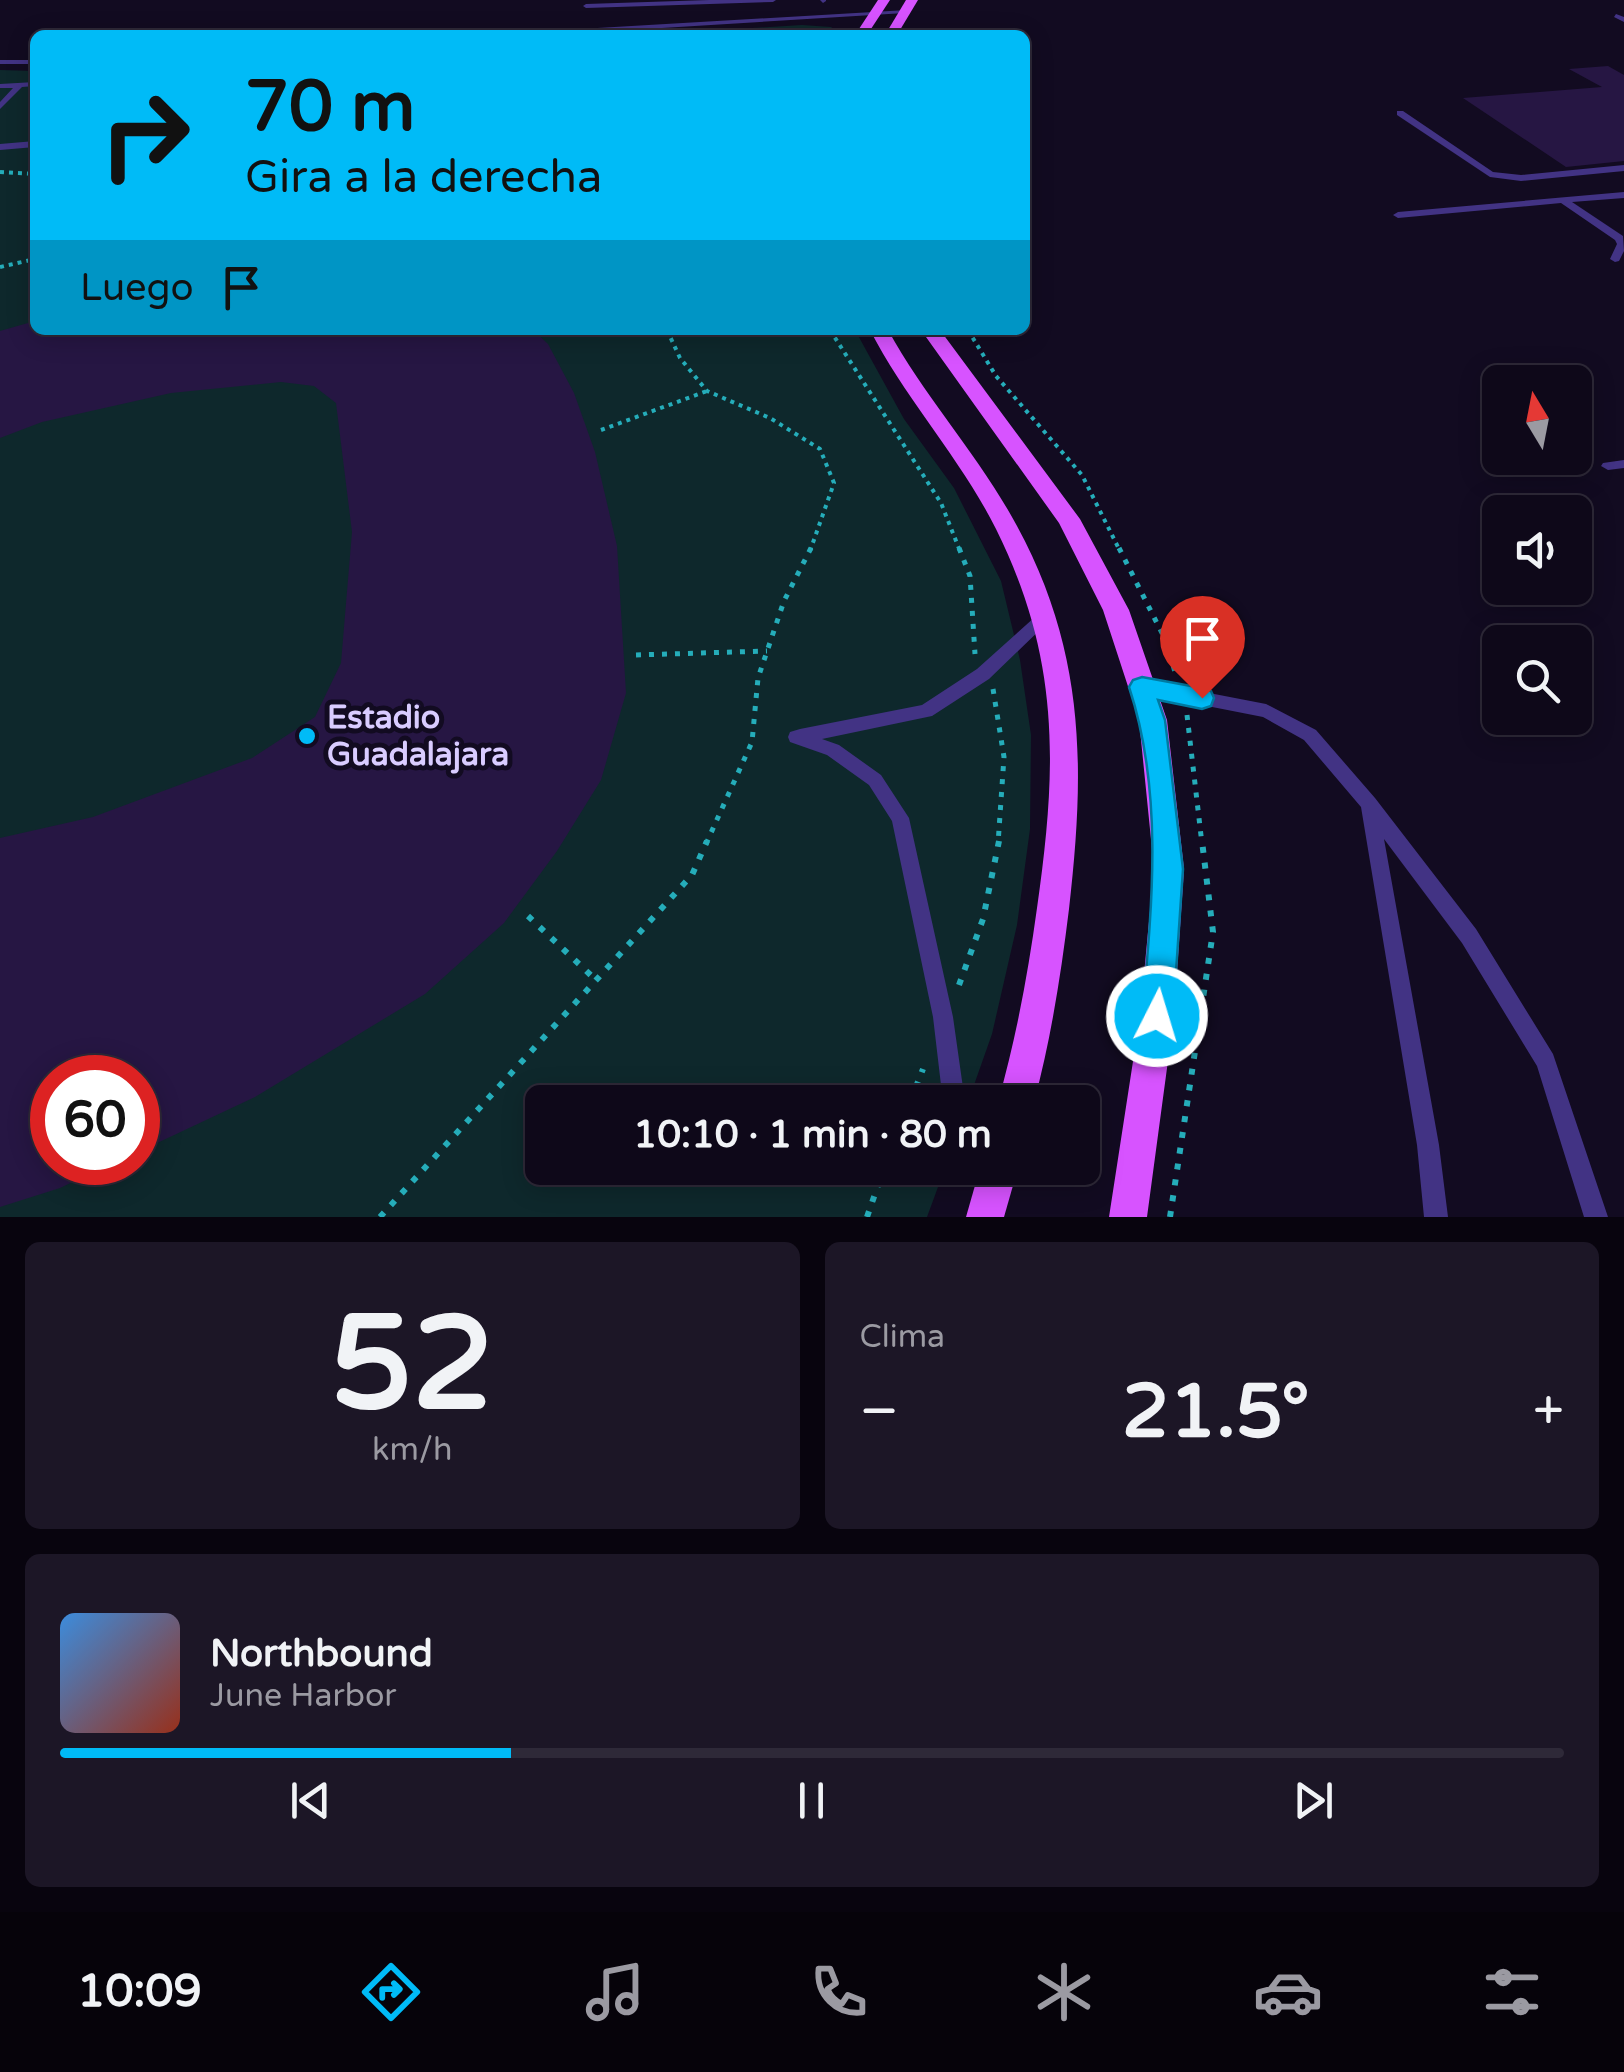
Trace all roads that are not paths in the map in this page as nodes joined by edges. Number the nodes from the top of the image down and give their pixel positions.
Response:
1 (773, 0) edge
2 (822, 0) edge
3 (884, 0) edge
4 (909, 5) edge
5 (586, 6) dead end
6 (876, 12) junction
7 (827, 15) junction
8 (618, 28) junction
9 (596, 30) edge
10 (614, 30) edge
11 (864, 30) edge
12 (895, 30) edge
13 (0, 62) edge
14 (30, 62) edge
15 (30, 84) edge
16 (20, 85) junction
17 (0, 86) edge
18 (0, 107) edge
19 (1400, 112) dead end
20 (30, 144) edge
21 (0, 146) edge
22 (1624, 168) edge
23 (1624, 196) edge
24 (1564, 201) junction
25 (1398, 215) dead end
26 (1615, 259) dead end
27 (881, 335) edge
28 (934, 335) edge
29 (1624, 464) edge
30 (1608, 466) dead end
31 (1042, 620) junction
32 (1142, 687) junction
33 (1369, 804) junction
34 (952, 1085) edge
35 (1021, 1085) edge
36 (1128, 1217) edge
37 (1436, 1217) edge
38 (1596, 1217) edge

1 - 5 lane
2 - 7 lane
3 - 6 main road
4 - 6 lane
4 - 12 main road
6 - 7 lane
6 - 11 main road
7 - 8 lane
8 - 9 lane
8 - 10 lane
13 - 14 lane
15 - 16 lane
16 - 17 lane
16 - 18 lane
19 - 22 lane
20 - 21 lane
23 - 24 lane
24 - 25 lane
24 - 26 lane
27 - 31 main road
28 - 32 main road
29 - 30 lane
31 - 34 lane
31 - 35 main road
32 - 33 lane
32 - 36 main road
33 - 37 lane
33 - 38 lane

